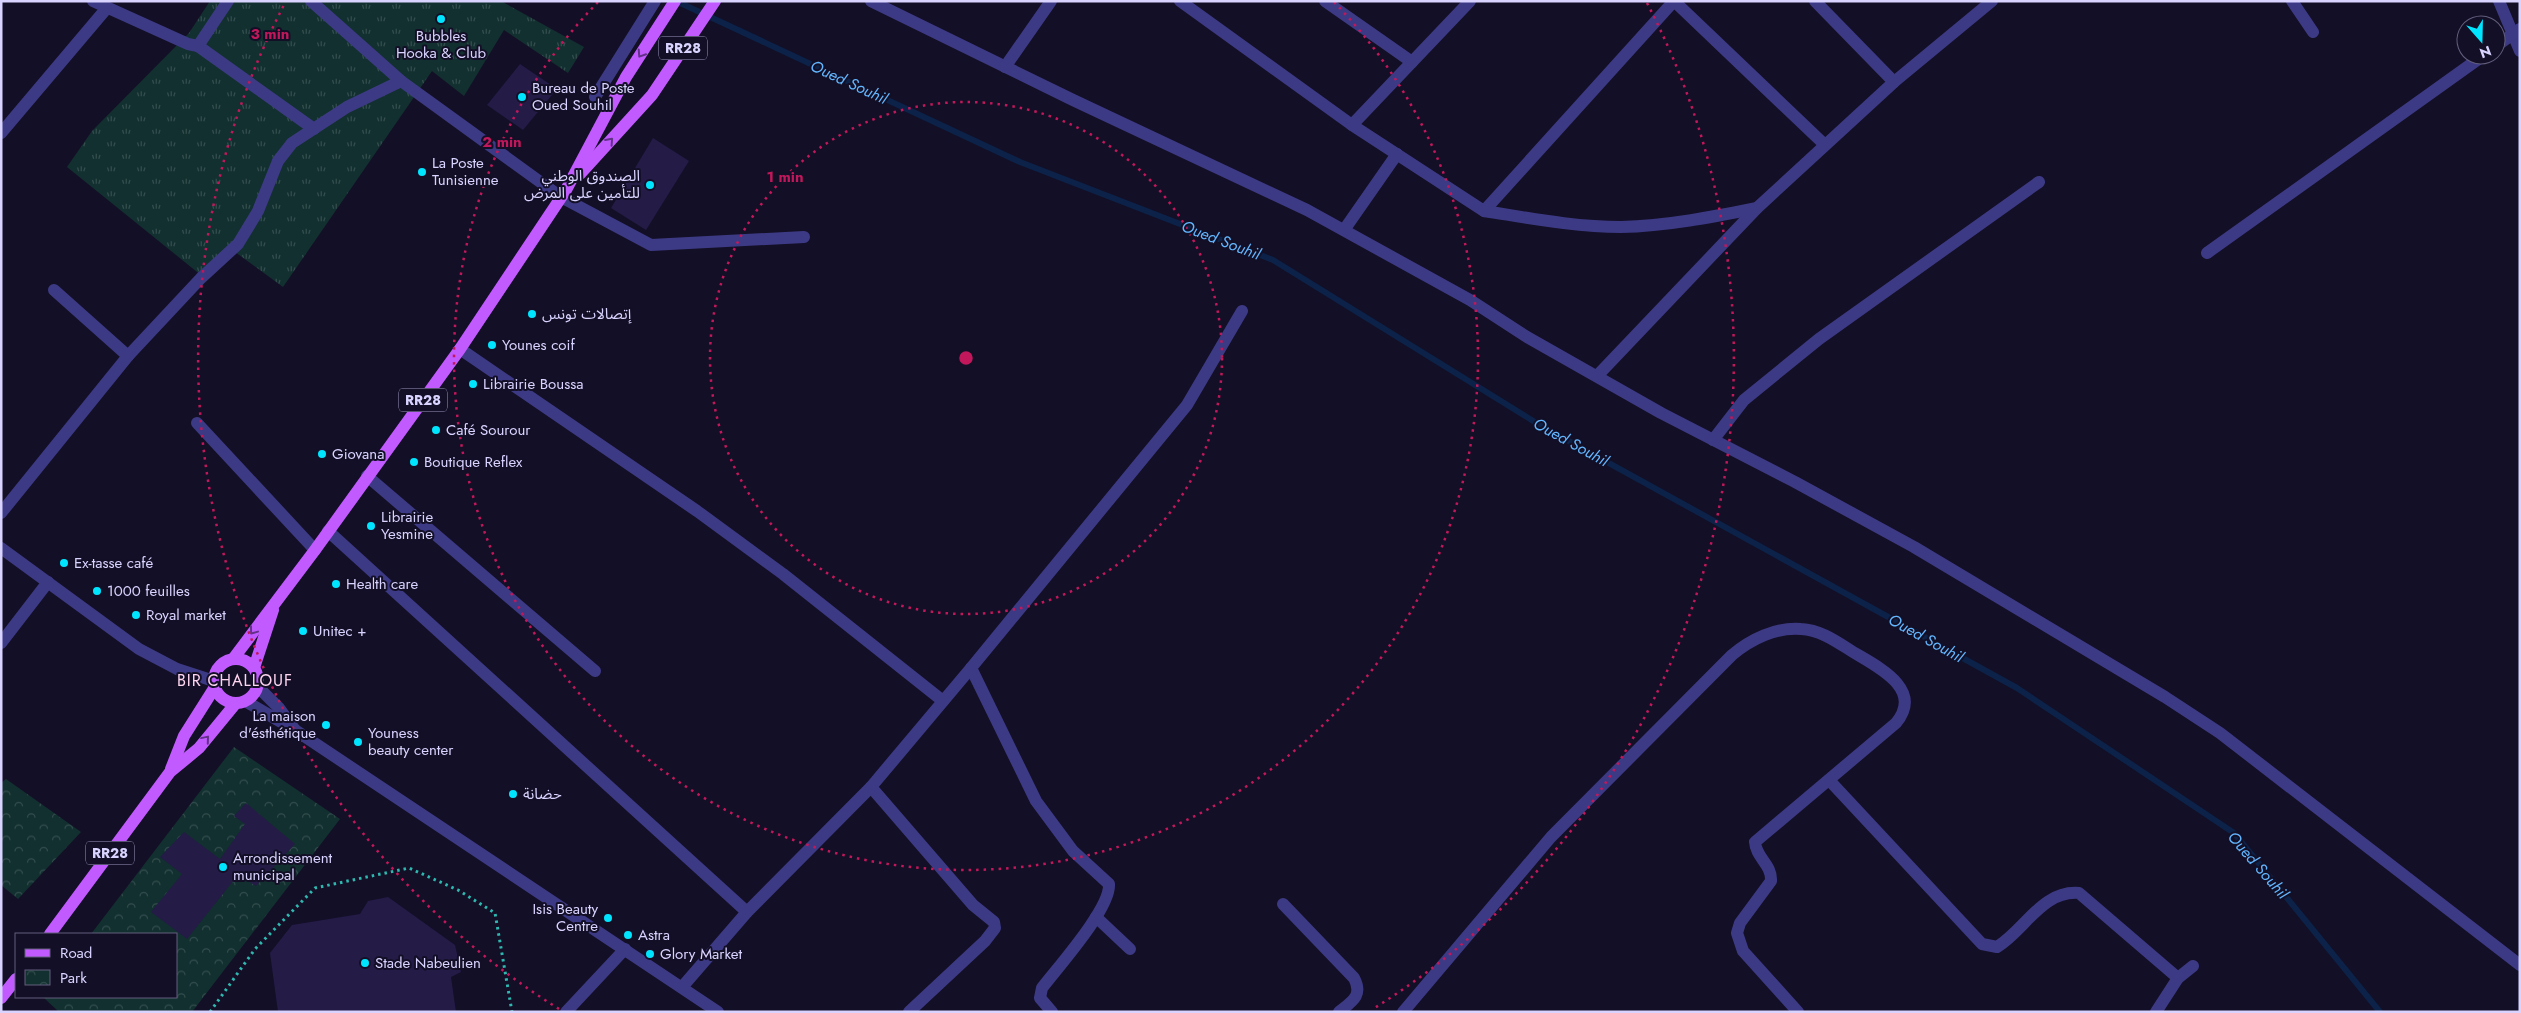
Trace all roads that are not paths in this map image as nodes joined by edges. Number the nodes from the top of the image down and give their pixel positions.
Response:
1 (93, 1) edge
2 (228, 1) edge
3 (311, 1) edge
4 (655, 1) edge
5 (675, 1) edge
6 (715, 1) edge
7 (871, 1) edge
8 (1051, 1) edge
9 (1180, 1) edge
10 (1325, 1) edge
11 (1470, 1) edge
12 (1674, 1) edge
13 (1815, 1) edge
14 (1992, 1) edge
15 (2292, 1) edge
16 (2499, 1) edge
17 (106, 9) junction
18 (2313, 32) dead end
19 (2517, 32) edge
20 (2506, 39) edge
21 (198, 46) junction
22 (2520, 51) edge
23 (1412, 62) junction
24 (2470, 65) edge
25 (1005, 67) junction
26 (401, 81) junction
27 (1894, 82) junction
28 (595, 97) dead end
29 (1352, 125) junction
30 (314, 129) junction
31 (1, 132) edge
32 (1825, 145) junction
33 (1397, 154) junction
34 (2040, 182) dead end
35 (564, 194) junction
36 (1757, 208) junction
37 (1484, 211) junction
38 (1344, 230) junction
39 (804, 237) dead end
40 (2207, 253) dead end
41 (54, 290) dead end
42 (1242, 310) dead end
43 (460, 349) junction
44 (128, 356) junction
45 (1597, 376) junction
46 (197, 423) dead end
47 (1713, 440) junction
48 (368, 476) junction
49 (1, 513) edge
50 (328, 531) junction
51 (1, 548) edge
52 (316, 550) junction
53 (48, 582) junction
54 (275, 605) junction
55 (1, 643) edge
56 (233, 659) junction
57 (254, 668) junction
58 (971, 668) junction
59 (595, 671) dead end
60 (215, 684) junction
61 (257, 686) junction
62 (943, 701) junction
63 (240, 702) junction
64 (295, 730) junction
65 (170, 772) junction
66 (1829, 780) junction
67 (872, 787) junction
68 (1283, 904) dead end
69 (747, 912) junction
70 (1096, 917) junction
71 (51, 933) edge
72 (624, 949) junction
73 (1130, 950) dead end
74 (2520, 965) edge
75 (2193, 966) dead end
76 (2178, 978) junction
77 (15, 980) edge
78 (683, 986) junction
79 (1, 998) edge
80 (566, 1012) edge
81 (718, 1012) edge
82 (909, 1012) edge
83 (1052, 1012) edge
84 (1340, 1012) edge
85 (1403, 1012) edge
86 (1798, 1012) edge
87 (2156, 1012) edge

1 - 17 street
2 - 21 street
3 - 26 street
4 - 28 street
5 -> 35 main road, RR28
35 -> 6 main road, RR28
7 - 25 street
8 - 25 street
9 - 29 street
10 - 23 street
11 - 23 street
12 - 32 street
12 - 37 street
13 - 27 street
14 - 27 street
15 - 18 street
16 - 19 street
17 - 21 street
17 - 31 street
19 - 20 street
19 - 22 street
21 - 30 street
23 - 29 street
24 - 40 street
25 - 38 street
26 - 30 street
26 - 35 street
27 - 32 street
29 - 33 street
30 - 44 street
32 - 36 street
33 - 37 street
33 - 38 street
34 - 47 street
35 - 39 street
35 - 43 main road, RR28
36 - 37 street
36 - 45 street
38 - 45 street
41 - 44 street
42 - 58 street
43 - 48 main road, RR28
43 - 62 street
44 - 49 street
45 - 47 street
46 - 52 street
47 - 74 street
48 - 50 main road, RR28
48 - 59 street
50 - 52 main road, RR28
50 - 69 street
51 - 53 street
52 - 54 main road, RR28
53 - 55 street
53 - 60 street
54 -> 56 main road, RR28
54 - 57 main road, RR28
56 - 57 main road
56 - 60 main road, RR28
57 - 61 main road, RR28
58 - 62 street
58 - 70 street
60 - 63 main road
60 - 65 main road, RR28
61 - 63 main road, RR28
61 - 64 street
62 - 67 street
63 - 64 street
65 -> 63 main road, RR28
64 - 72 street
65 - 71 main road, RR28
66 - 76 street
66 - 85 street
66 - 86 street
67 - 69 street
67 - 82 street
68 - 84 street
69 - 78 street
70 - 73 street
70 - 83 street
72 - 78 street
72 - 80 street
75 - 76 street
76 - 87 street
77 - 79 main road
78 - 81 street

